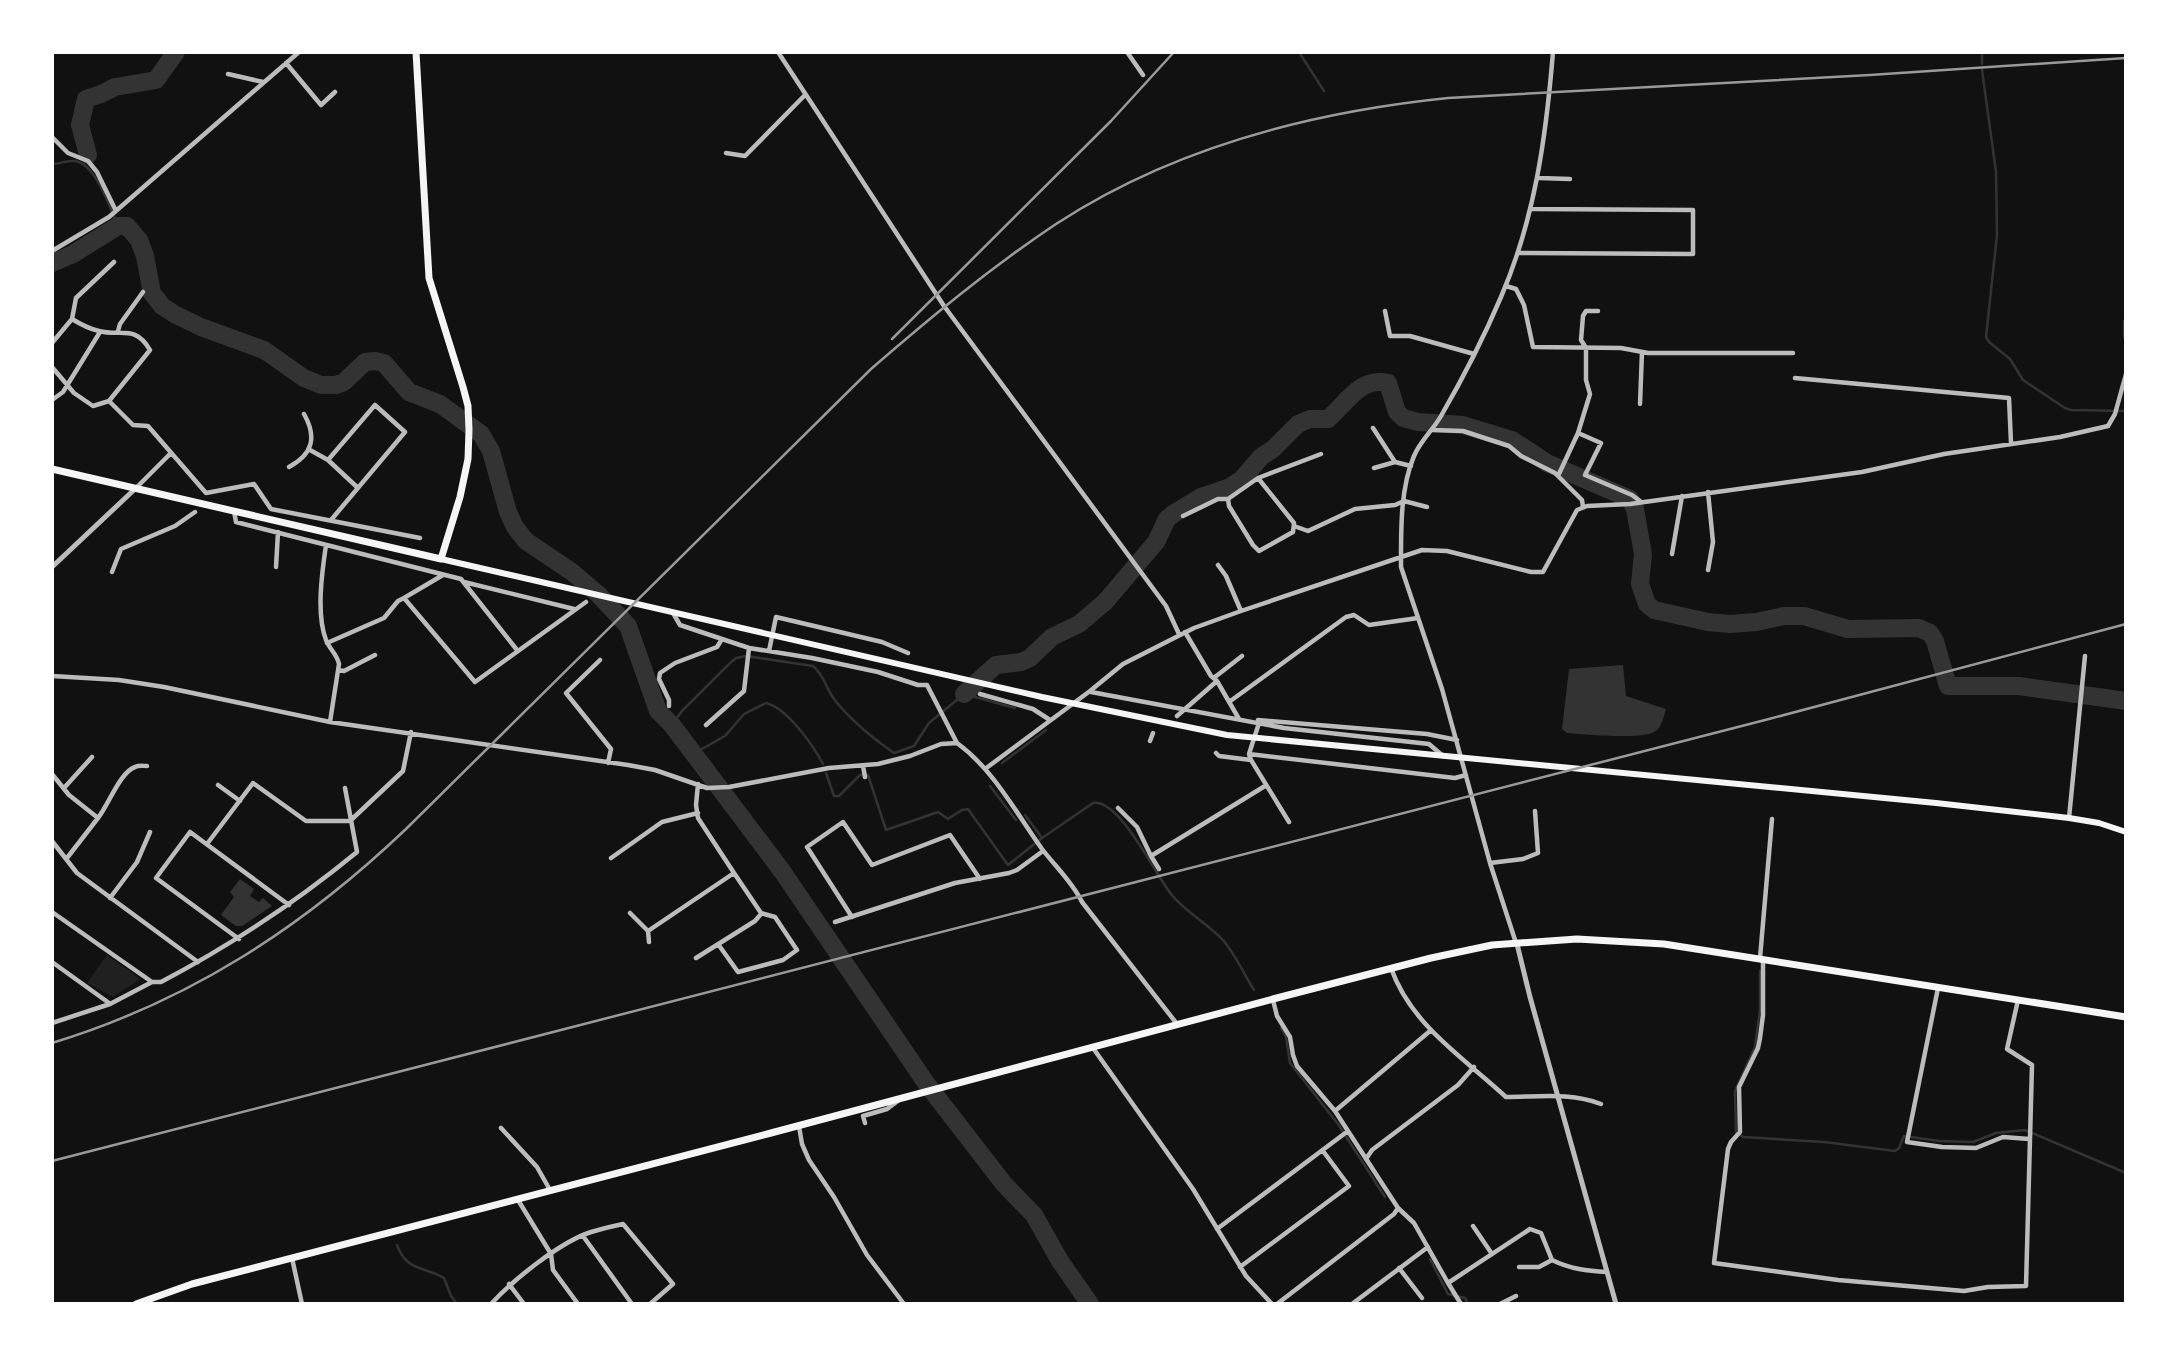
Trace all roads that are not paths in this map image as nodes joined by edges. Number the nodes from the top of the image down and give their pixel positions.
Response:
1 (299, 52) edge
2 (416, 52) edge
3 (778, 52) edge
4 (1127, 52) edge
5 (1553, 52) edge
6 (286, 63) junction
7 (228, 74) dead end
8 (1143, 75) dead end
9 (264, 82) junction
10 (335, 92) dead end
11 (805, 94) junction
12 (52, 137) edge
13 (726, 153) dead end
14 (1539, 178) junction
15 (1570, 178) dead end
16 (1532, 209) junction
17 (116, 211) junction
18 (52, 251) edge
19 (1518, 253) junction
20 (114, 262) dead end
21 (1506, 285) junction
22 (143, 292) dead end
23 (1385, 311) dead end
24 (1598, 311) dead end
25 (72, 319) junction
26 (2126, 320) edge
27 (118, 331) junction
28 (100, 332) junction
29 (2126, 337) edge
30 (52, 343) edge
31 (1586, 348) junction
32 (1642, 352) junction
33 (1793, 353) dead end
34 (1474, 354) junction
35 (53, 369) edge
36 (2126, 374) edge
37 (1795, 378) dead end
38 (68, 385) junction
39 (52, 400) edge
40 (108, 401) junction
41 (1640, 404) dead end
42 (304, 414) dead end
43 (1373, 428) dead end
44 (1433, 429) junction
45 (1578, 433) junction
46 (2011, 443) junction
47 (310, 450) junction
48 (170, 454) junction
49 (1321, 454) dead end
50 (328, 460) junction
51 (1395, 461) junction
52 (1411, 466) junction
53 (289, 467) dead end
54 (1374, 468) dead end
55 (52, 469) edge
56 (1558, 476) junction
57 (1258, 478) junction
58 (136, 488) junction
59 (358, 488) junction
60 (1708, 492) junction
61 (1682, 496) junction
62 (1228, 499) junction
63 (1404, 500) junction
64 (1639, 502) junction
65 (1427, 507) dead end
66 (1583, 507) junction
67 (234, 511) junction
68 (195, 512) dead end
69 (1183, 516) dead end
70 (331, 520) junction
71 (1294, 526) junction
72 (278, 532) junction
73 (420, 538) dead end
74 (326, 545) junction
75 (1672, 554) dead end
76 (1401, 557) junction
77 (441, 559) junction
78 (1218, 565) dead end
79 (52, 566) edge
80 (276, 567) dead end
81 (1708, 570) dead end
82 (113, 572) dead end
83 (444, 575) junction
84 (462, 582) junction
85 (404, 598) junction
86 (586, 602) dead end
87 (575, 610) junction
88 (1241, 611) junction
89 (673, 612) junction
90 (1418, 618) junction
91 (1182, 633) junction
92 (722, 639) junction
93 (327, 643) junction
94 (517, 650) junction
95 (749, 650) junction
96 (769, 651) junction
97 (908, 653) dead end
98 (375, 655) dead end
99 (1242, 656) dead end
100 (2085, 656) dead end
101 (600, 660) dead end
102 (338, 670) junction
103 (52, 676) edge
104 (1216, 679) junction
105 (1090, 691) junction
106 (980, 694) dead end
107 (1229, 702) junction
108 (669, 706) dead end
109 (1184, 710) junction
110 (1177, 716) dead end
111 (1238, 719) junction
112 (1050, 720) junction
113 (330, 722) junction
114 (1259, 723) junction
115 (706, 725) dead end
116 (411, 732) junction
117 (1153, 733) dead end
118 (1457, 740) junction
119 (1150, 741) dead end
120 (957, 743) junction
121 (1216, 753) dead end
122 (92, 757) dead end
123 (1250, 757) junction
124 (1443, 757) junction
125 (608, 763) junction
126 (147, 766) dead end
127 (863, 766) junction
128 (985, 769) junction
129 (52, 774) edge
130 (864, 775) dead end
131 (1466, 775) junction
132 (698, 784) junction
133 (218, 785) dead end
134 (1265, 786) junction
135 (64, 788) junction
136 (345, 788) dead end
137 (240, 801) junction
138 (1118, 808) dead end
139 (1535, 811) dead end
140 (698, 813) junction
141 (98, 818) junction
142 (2069, 818) junction
143 (1772, 819) dead end
144 (350, 821) junction
145 (1289, 822) dead end
146 (2124, 830) edge
147 (150, 832) dead end
148 (53, 843) edge
149 (207, 844) junction
150 (1043, 851) junction
151 (1151, 856) junction
152 (67, 858) junction
153 (611, 858) dead end
154 (1490, 863) junction
155 (1159, 869) dead end
156 (734, 873) junction
157 (980, 879) junction
158 (110, 898) junction
159 (289, 905) junction
160 (52, 912) edge
161 (630, 913) dead end
162 (761, 913) junction
163 (852, 917) junction
164 (835, 922) dead end
165 (648, 931) junction
166 (240, 939) junction
167 (649, 942) dead end
168 (718, 944) junction
169 (1517, 944) junction
170 (695, 958) dead end
171 (1761, 959) junction
172 (52, 962) edge
173 (198, 962) junction
174 (1391, 968) junction
175 (152, 982) junction
176 (1939, 987) junction
177 (1273, 999) junction
178 (2018, 1000) junction
179 (110, 1004) junction
180 (52, 1016) edge
181 (2126, 1017) edge
182 (59, 1021) junction
183 (52, 1023) edge
184 (1177, 1025) junction
185 (1430, 1031) junction
186 (1093, 1047) junction
187 (1474, 1067) junction
188 (905, 1096) junction
189 (1557, 1096) junction
190 (1601, 1104) dead end
191 (1335, 1111) junction
192 (865, 1123) dead end
193 (799, 1125) junction
194 (500, 1128) dead end
195 (1347, 1132) junction
196 (2029, 1137) junction
197 (1323, 1151) junction
198 (1366, 1159) junction
199 (550, 1190) junction
200 (518, 1199) junction
201 (1398, 1208) junction
202 (1473, 1226) dead end
203 (1217, 1229) junction
204 (583, 1236) junction
205 (1428, 1248) junction
206 (551, 1254) junction
207 (1492, 1254) junction
208 (292, 1258) junction
209 (1552, 1260) junction
210 (1240, 1267) junction
211 (1519, 1267) dead end
212 (1399, 1268) junction
213 (1607, 1272) junction
214 (1448, 1283) junction
215 (509, 1284) junction
216 (1516, 1296) dead end
217 (1422, 1298) dead end
218 (1460, 1302) edge
219 (903, 1303) edge
220 (136, 1304) edge
221 (302, 1304) edge
222 (491, 1304) edge
223 (524, 1304) edge
224 (578, 1304) edge
225 (632, 1304) edge
226 (650, 1304) edge
227 (1275, 1304) edge
228 (1352, 1304) edge
229 (1500, 1304) edge
230 (1616, 1304) edge

1 - 6 street
2 - 77 main road
3 - 11 street
4 - 8 street
5 - 14 street
6 - 9 street
6 - 10 street
7 - 9 street
9 - 17 street
11 - 13 street
11 - 91 street
12 - 17 street
14 - 15 street
14 - 16 street
16 - 19 street
16 - 19 street
17 - 18 street
19 - 21 street
20 - 25 street
21 - 31 street
21 - 34 street
22 - 27 street
23 - 34 street
24 - 31 street
25 - 28 street
25 - 30 street
26 - 29 street
27 - 28 street
27 - 40 street
28 - 38 street
31 - 32 street
31 - 45 street
32 - 33 street
32 - 41 street
34 - 44 street
35 - 38 street
36 - 46 street
37 - 46 street
38 - 39 street
38 - 40 street
40 - 48 street
42 - 47 street
43 - 51 street
44 - 52 street
44 - 56 street
45 - 56 street
45 - 64 street
46 - 60 street
47 - 50 street
47 - 53 street
48 - 58 street
48 - 70 street
49 - 57 street
50 - 59 street
50 - 59 street
51 - 52 street
51 - 54 street
52 - 63 street
55 - 58 main road
56 - 66 street
57 - 62 street
57 - 71 street
58 - 67 main road
58 - 79 street
59 - 70 street
60 - 61 street
60 - 81 street
61 - 64 street
61 - 75 street
62 - 69 street
62 - 71 street
63 - 65 street
63 - 71 street
63 - 76 street
64 - 66 street
66 - 76 street
67 - 72 street
67 - 77 main road
68 - 82 street
70 - 73 street
72 - 74 street
72 - 80 street
74 - 83 street
74 - 93 street
76 - 88 street
76 - 90 street
77 - 89 main road
78 - 88 street
83 - 84 street
83 - 85 street
84 - 87 street
84 - 94 street
85 - 93 street
85 - 94 street
86 - 87 street
87 - 94 street
88 - 91 street
89 - 92 street
89 - 124 main road
90 - 107 street
90 - 118 street
91 - 104 street
91 - 105 street
92 - 95 street
92 - 108 street
93 - 102 street
95 - 96 street
95 - 115 street
96 - 97 street
96 - 120 street
98 - 102 street
99 - 104 street
100 - 142 street
101 - 125 street
102 - 113 street
103 - 113 street
104 - 107 street
104 - 109 street
105 - 109 street
105 - 112 street
106 - 112 street
107 - 111 street
109 - 110 street
109 - 111 street
111 - 114 street
111 - 118 street
112 - 128 street
113 - 116 street
114 - 123 street
114 - 124 street
116 - 125 street
116 - 144 street
117 - 119 street
118 - 131 street
120 - 127 street
120 - 128 street
121 - 123 street
122 - 135 street
123 - 131 street
123 - 134 street
124 - 142 main road
125 - 132 street
126 - 141 street
127 - 130 street
127 - 132 street
128 - 150 street
129 - 135 street
131 - 154 street
132 - 140 street
133 - 137 street
134 - 145 street
134 - 151 street
135 - 141 street
136 - 144 street
137 - 144 street
137 - 149 street
138 - 151 street
139 - 154 street
140 - 153 street
140 - 156 street
141 - 152 street
142 - 146 main road
143 - 171 street
144 - 159 street
147 - 158 street
148 - 152 street
149 - 159 street
149 - 166 street
150 - 157 street
150 - 184 street
151 - 155 street
152 - 158 street
154 - 169 street
156 - 162 street
156 - 165 street
157 - 163 street
157 - 163 street
158 - 173 street
159 - 166 street
160 - 175 street
161 - 165 street
162 - 168 street
162 - 168 street
163 - 164 street
165 - 167 street
166 - 173 street
168 - 170 street
169 - 171 main road
169 - 174 main road
169 - 189 street
171 - 176 main road
171 - 196 street
172 - 179 street
173 - 175 street
174 - 177 main road
174 - 185 street
175 - 179 street
176 - 178 main road
176 - 196 street
177 - 184 main road
177 - 191 street
178 - 181 main road
178 - 196 street
179 - 182 street
180 - 182 street
182 - 183 street
184 - 186 main road
185 - 187 street
185 - 191 street
186 - 188 main road
186 - 203 street
187 - 189 street
187 - 198 street
188 - 192 street
188 - 193 main road
189 - 190 street
189 - 213 street
191 - 195 street
193 - 199 main road
193 - 219 street
194 - 199 street
195 - 197 street
195 - 198 street
197 - 203 street
197 - 210 street
198 - 201 street
199 - 200 main road
200 - 206 street
200 - 208 main road
201 - 205 street
201 - 227 street
202 - 207 street
203 - 210 street
204 - 206 street
204 - 225 street
204 - 226 street
205 - 212 street
205 - 214 street
206 - 215 street
206 - 224 street
207 - 209 street
207 - 214 street
208 - 220 main road
208 - 221 street
209 - 211 street
209 - 213 street
210 - 227 street
212 - 217 street
212 - 228 street
213 - 230 street
214 - 218 street
215 - 222 street
215 - 223 street
216 - 229 street

